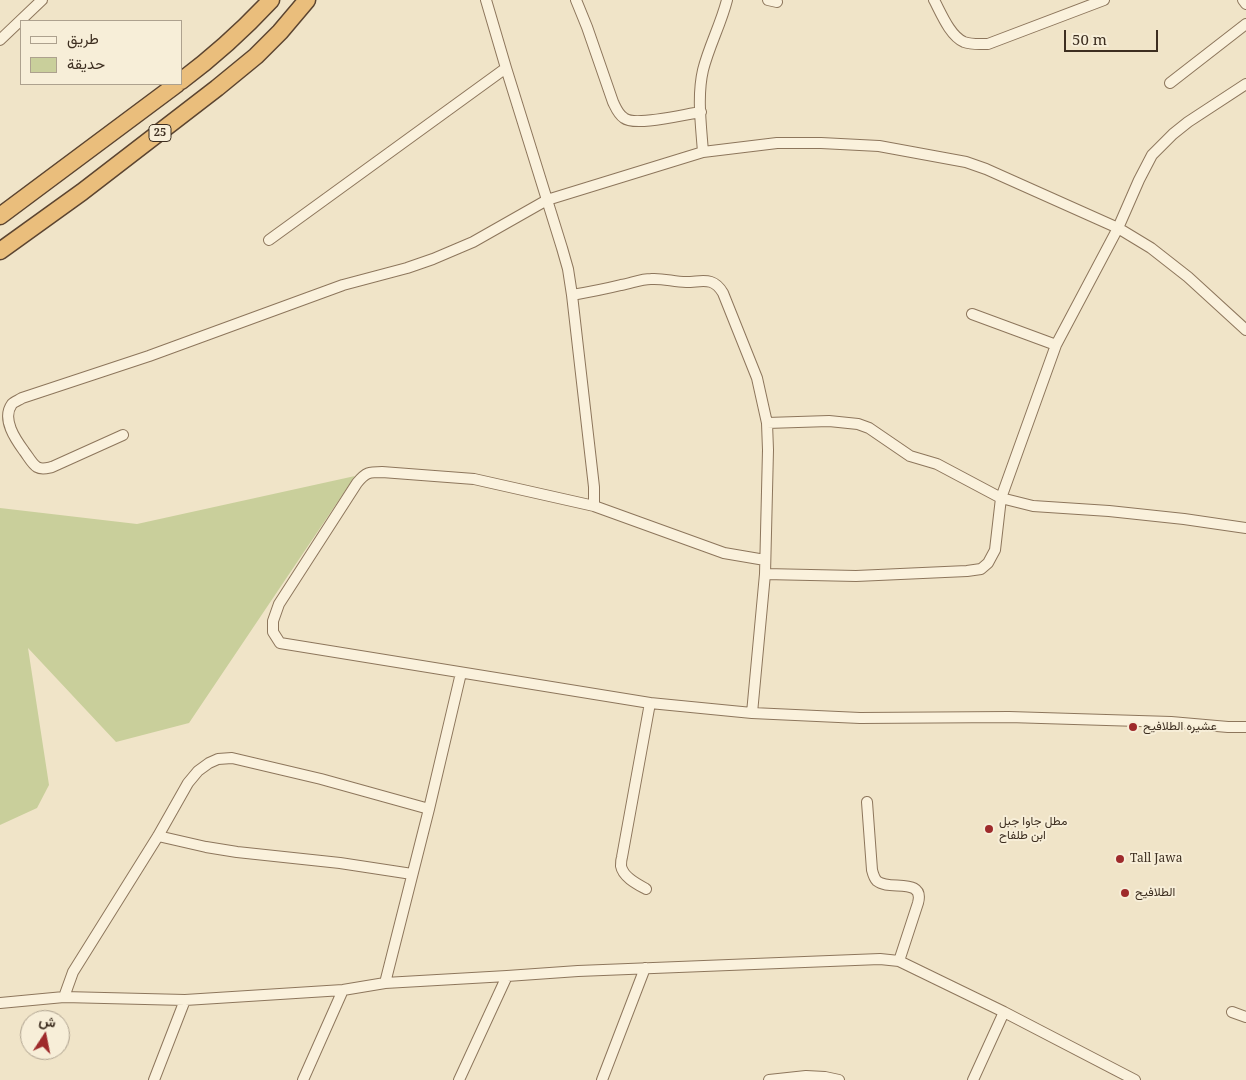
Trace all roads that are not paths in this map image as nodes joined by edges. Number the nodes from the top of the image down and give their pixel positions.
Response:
1 (42, 0) edge
2 (271, 0) edge
3 (307, 0) edge
4 (486, 0) edge
5 (576, 0) edge
6 (727, 0) edge
7 (934, 0) edge
8 (1104, 0) edge
9 (1243, 0) edge
10 (1246, 4) edge
11 (21, 20) edge
12 (20, 21) edge
13 (1246, 24) edge
14 (0, 40) edge
15 (506, 68) junction
16 (182, 80) edge
17 (1170, 83) dead end
18 (1246, 84) edge
19 (176, 85) edge
20 (700, 112) junction
21 (703, 152) junction
22 (547, 200) junction
23 (0, 216) edge
24 (1118, 228) junction
25 (269, 240) dead end
26 (0, 251) edge
27 (572, 295) junction
28 (972, 314) dead end
29 (1246, 330) edge
30 (1056, 345) junction
31 (767, 423) junction
32 (123, 435) dead end
33 (1001, 498) junction
34 (594, 506) junction
35 (1246, 528) edge
36 (765, 560) junction
37 (765, 574) junction
38 (461, 673) junction
39 (650, 703) junction
40 (752, 713) junction
41 (1246, 727) edge
42 (867, 802) dead end
43 (429, 809) junction
44 (158, 836) junction
45 (412, 874) junction
46 (646, 889) dead end
47 (899, 961) junction
48 (645, 968) junction
49 (506, 976) junction
50 (385, 983) junction
51 (343, 990) junction
52 (64, 997) junction
53 (185, 1000) junction
54 (0, 1003) edge
55 (1004, 1012) junction
56 (1232, 1012) dead end
57 (1246, 1018) edge
58 (1122, 1077) edge
59 (154, 1080) edge
60 (303, 1080) edge
61 (459, 1080) edge
62 (602, 1080) edge
63 (768, 1080) edge
64 (839, 1080) edge
65 (973, 1080) edge
66 (1135, 1080) edge

1 - 11 street
2 - 16 highway
3 - 26 highway, 25
4 - 15 street
5 - 20 street
6 - 20 street
7 - 8 street
9 - 10 street
12 - 14 street
13 - 17 street
15 - 22 street
15 - 25 street
18 - 24 street
19 - 23 highway, 25
20 - 21 street
21 - 22 street
21 - 24 street
22 - 27 street
22 - 32 street
24 - 29 street
24 - 30 street
27 - 31 street
27 - 34 street
28 - 30 street
30 - 33 street
31 - 33 street
31 - 36 street
33 - 35 street
33 - 37 street
34 - 36 street
34 - 38 street
36 - 37 street
37 - 40 street
38 - 39 street
38 - 43 street
39 - 40 street
39 - 46 street
40 - 41 street
42 - 47 street
43 - 44 street
43 - 45 street
44 - 45 street
44 - 52 street
45 - 50 street
47 - 48 street
47 - 55 street
48 - 49 street
48 - 62 street
49 - 50 street
49 - 61 street
50 - 51 street
51 - 53 street
51 - 60 street
52 - 53 street
52 - 54 street
53 - 59 street
55 - 58 street
55 - 65 street
56 - 57 street
58 - 66 street
63 - 64 street

